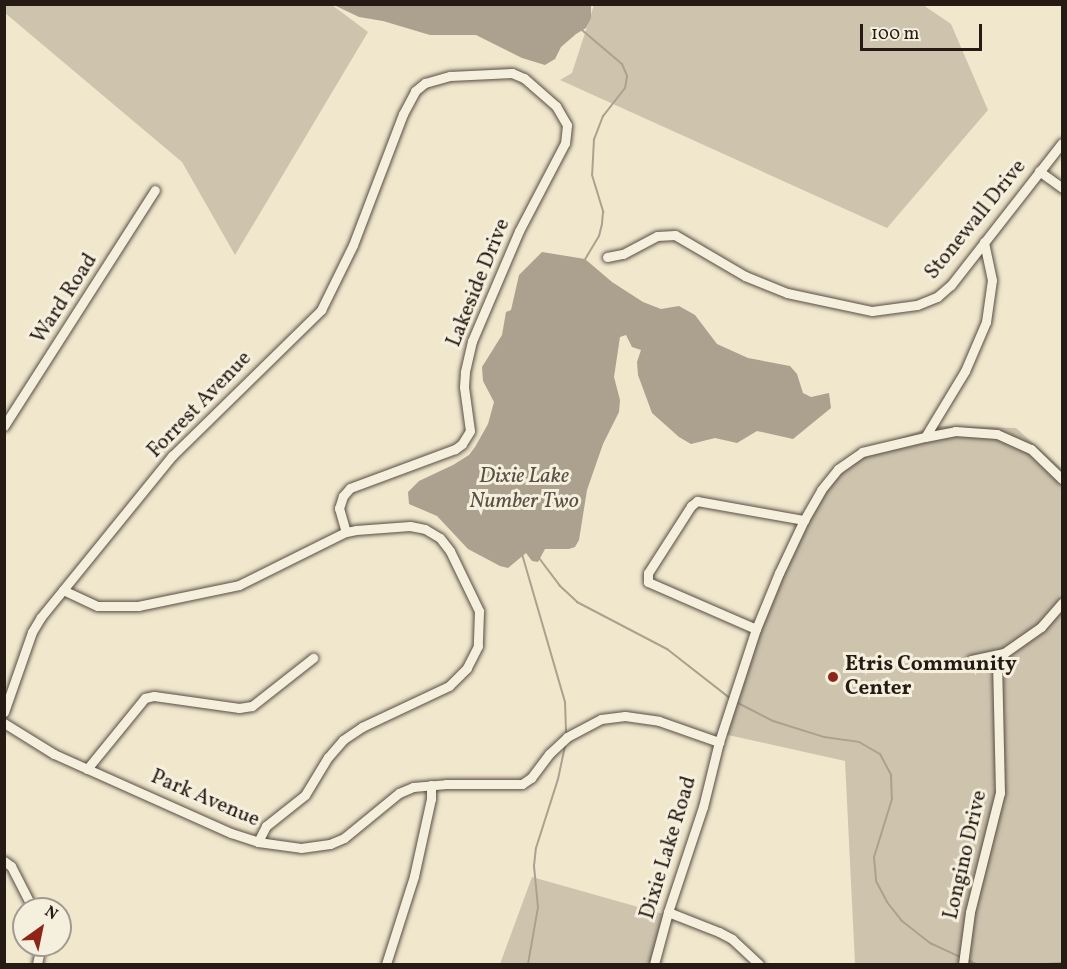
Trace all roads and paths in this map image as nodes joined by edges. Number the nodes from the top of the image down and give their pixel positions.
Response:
1 (403, 114) joint
2 (1062, 143) edge
3 (1039, 171) junction
4 (1062, 188) edge
5 (155, 190) dead end
6 (984, 242) junction
7 (607, 257) dead end
8 (4, 426) edge
9 (925, 437) junction
10 (1062, 478) edge
11 (804, 520) junction
12 (346, 532) junction
13 (63, 590) junction
14 (1062, 603) edge
15 (756, 629) junction
16 (1004, 653) junction
17 (313, 658) dead end
18 (971, 660) dead end
19 (4, 712) edge
20 (4, 723) edge
21 (718, 742) junction
22 (87, 769) junction
23 (432, 785) junction
24 (258, 842) junction
25 (4, 861) edge
26 (27, 897) edge
27 (668, 912) junction
28 (386, 964) edge
29 (654, 964) edge
30 (759, 964) edge
31 (963, 964) edge

1 - 12 street, Lakeside Drive
1 - 13 street, Forrest Avenue
2 - 3 street, Stonewall Drive
3 - 4 street
3 - 6 street, Stonewall Drive
5 - 8 street, Ward Road
6 - 7 street, Stonewall Drive
6 - 9 street
9 - 10 street
9 - 11 street
11 - 15 street
11 - 15 street
12 - 13 street
12 - 24 street
13 - 19 street, Forrest Avenue
14 - 16 street
15 - 21 street
16 - 18 street
16 - 31 street, Longino Drive
17 - 22 street
20 - 22 street, Park Avenue
21 - 23 street, Park Avenue
21 - 27 street, Dixie Lake Road
22 - 24 street, Park Avenue
23 - 24 street, Park Avenue
23 - 28 street
25 - 26 street
27 - 29 street, Dixie Lake Road
27 - 30 street

